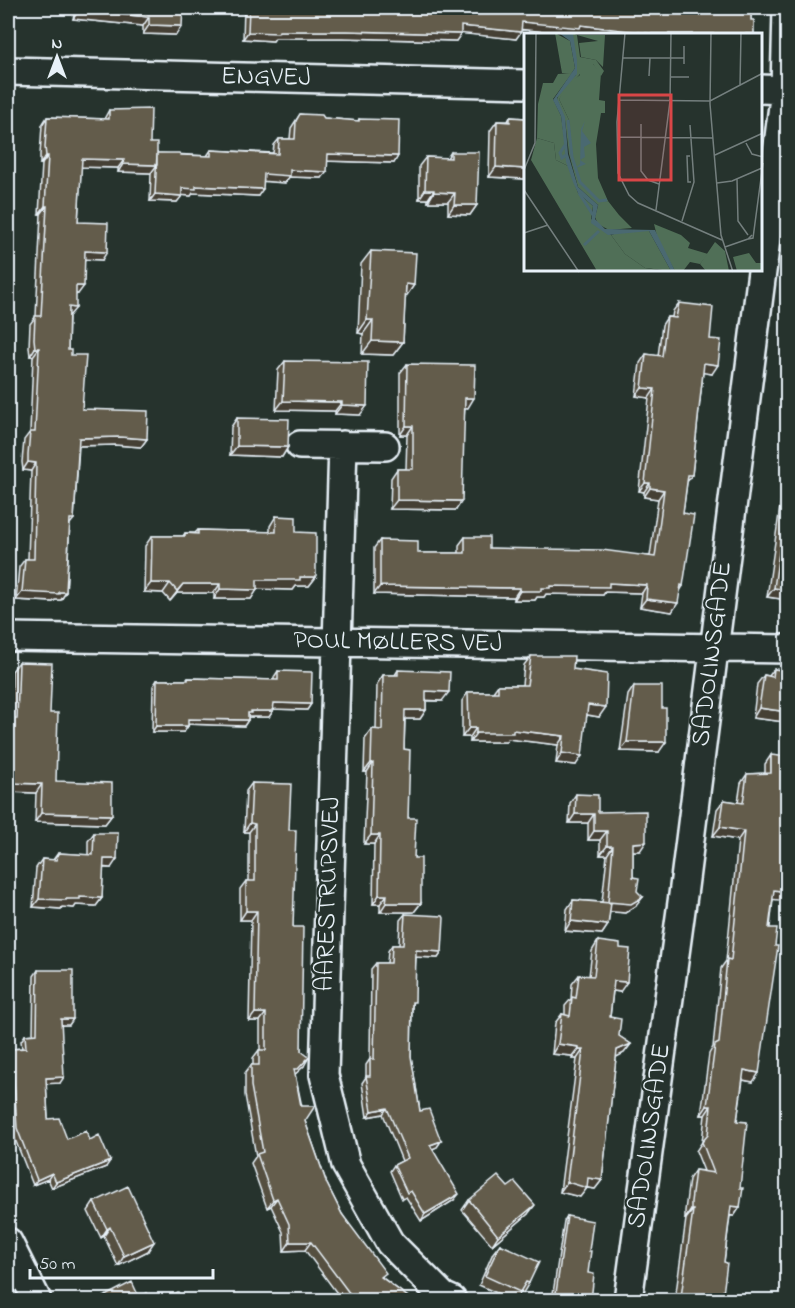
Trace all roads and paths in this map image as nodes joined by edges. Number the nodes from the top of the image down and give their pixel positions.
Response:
1 (787, 8) edge
2 (8, 72) edge
3 (524, 84) edge
4 (778, 90) edge
5 (762, 230) edge
6 (757, 272) edge
7 (300, 445) dead end
8 (343, 446) junction
9 (385, 446) dead end
10 (8, 637) edge
11 (336, 642) junction
12 (714, 648) junction
13 (788, 649) edge
14 (8, 1242) edge
15 (37, 1300) edge
16 (452, 1300) edge
17 (628, 1300) edge

1 - 4 street, SADOLINSGADE
2 - 3 street, ENGVEJ
4 - 5 street, SADOLINSGADE
6 - 12 street, SADOLINSGADE
7 - 8 street
8 - 9 street
8 - 11 street, AARESTRUPSVEJ
10 - 11 street, POUL MØLLERS VEJ
11 - 12 street, POUL MØLLERS VEJ
11 - 16 street, AARESTRUPSVEJ
12 - 13 street, POUL MØLLERS VEJ
12 - 17 street, SADOLINSGADE
14 - 15 street

